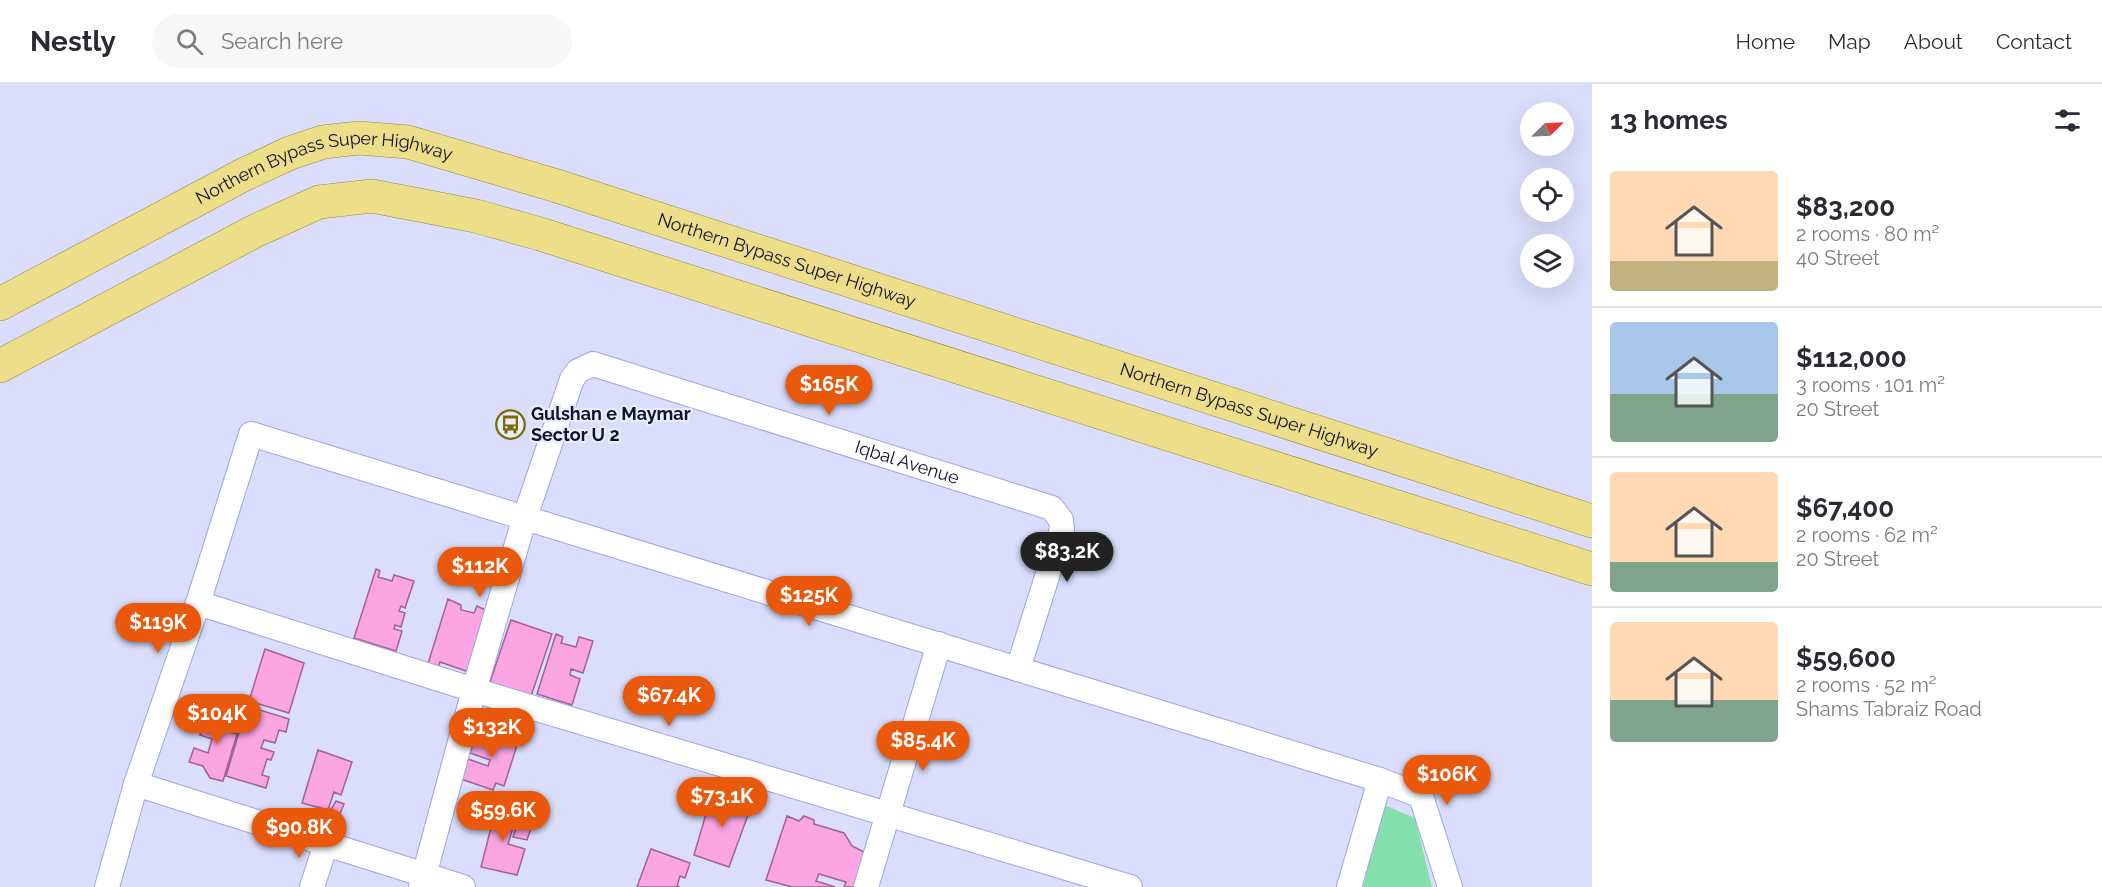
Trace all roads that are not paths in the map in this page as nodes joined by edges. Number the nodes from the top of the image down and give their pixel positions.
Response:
1 (0, 304) edge
2 (0, 366) edge
3 (524, 520) junction
4 (1592, 520) edge
5 (1592, 569) edge
6 (198, 603) junction
7 (939, 644) junction
8 (1018, 669) junction
9 (474, 690) junction
10 (1380, 780) junction
11 (136, 784) junction
12 (888, 814) junction
13 (326, 844) junction
14 (423, 881) edge
15 (107, 887) edge
16 (312, 887) edge
17 (463, 887) edge
18 (866, 887) edge
19 (1130, 887) edge
20 (1349, 887) edge
21 (1450, 887) edge

1 - 4 main road, Northern Bypass Super Highway
2 - 5 main road, Northern Bypass Super Highway
3 - 6 street
3 - 7 street
3 - 8 street, Iqbal Avenue
3 - 9 street
6 - 9 street
6 - 11 street
7 - 8 street
7 - 12 street
8 - 10 street
9 - 12 street
9 - 14 street
10 - 20 street
10 - 21 street
11 - 13 street
11 - 15 street
12 - 18 street
12 - 19 street
13 - 14 street
13 - 16 street
14 - 17 street

